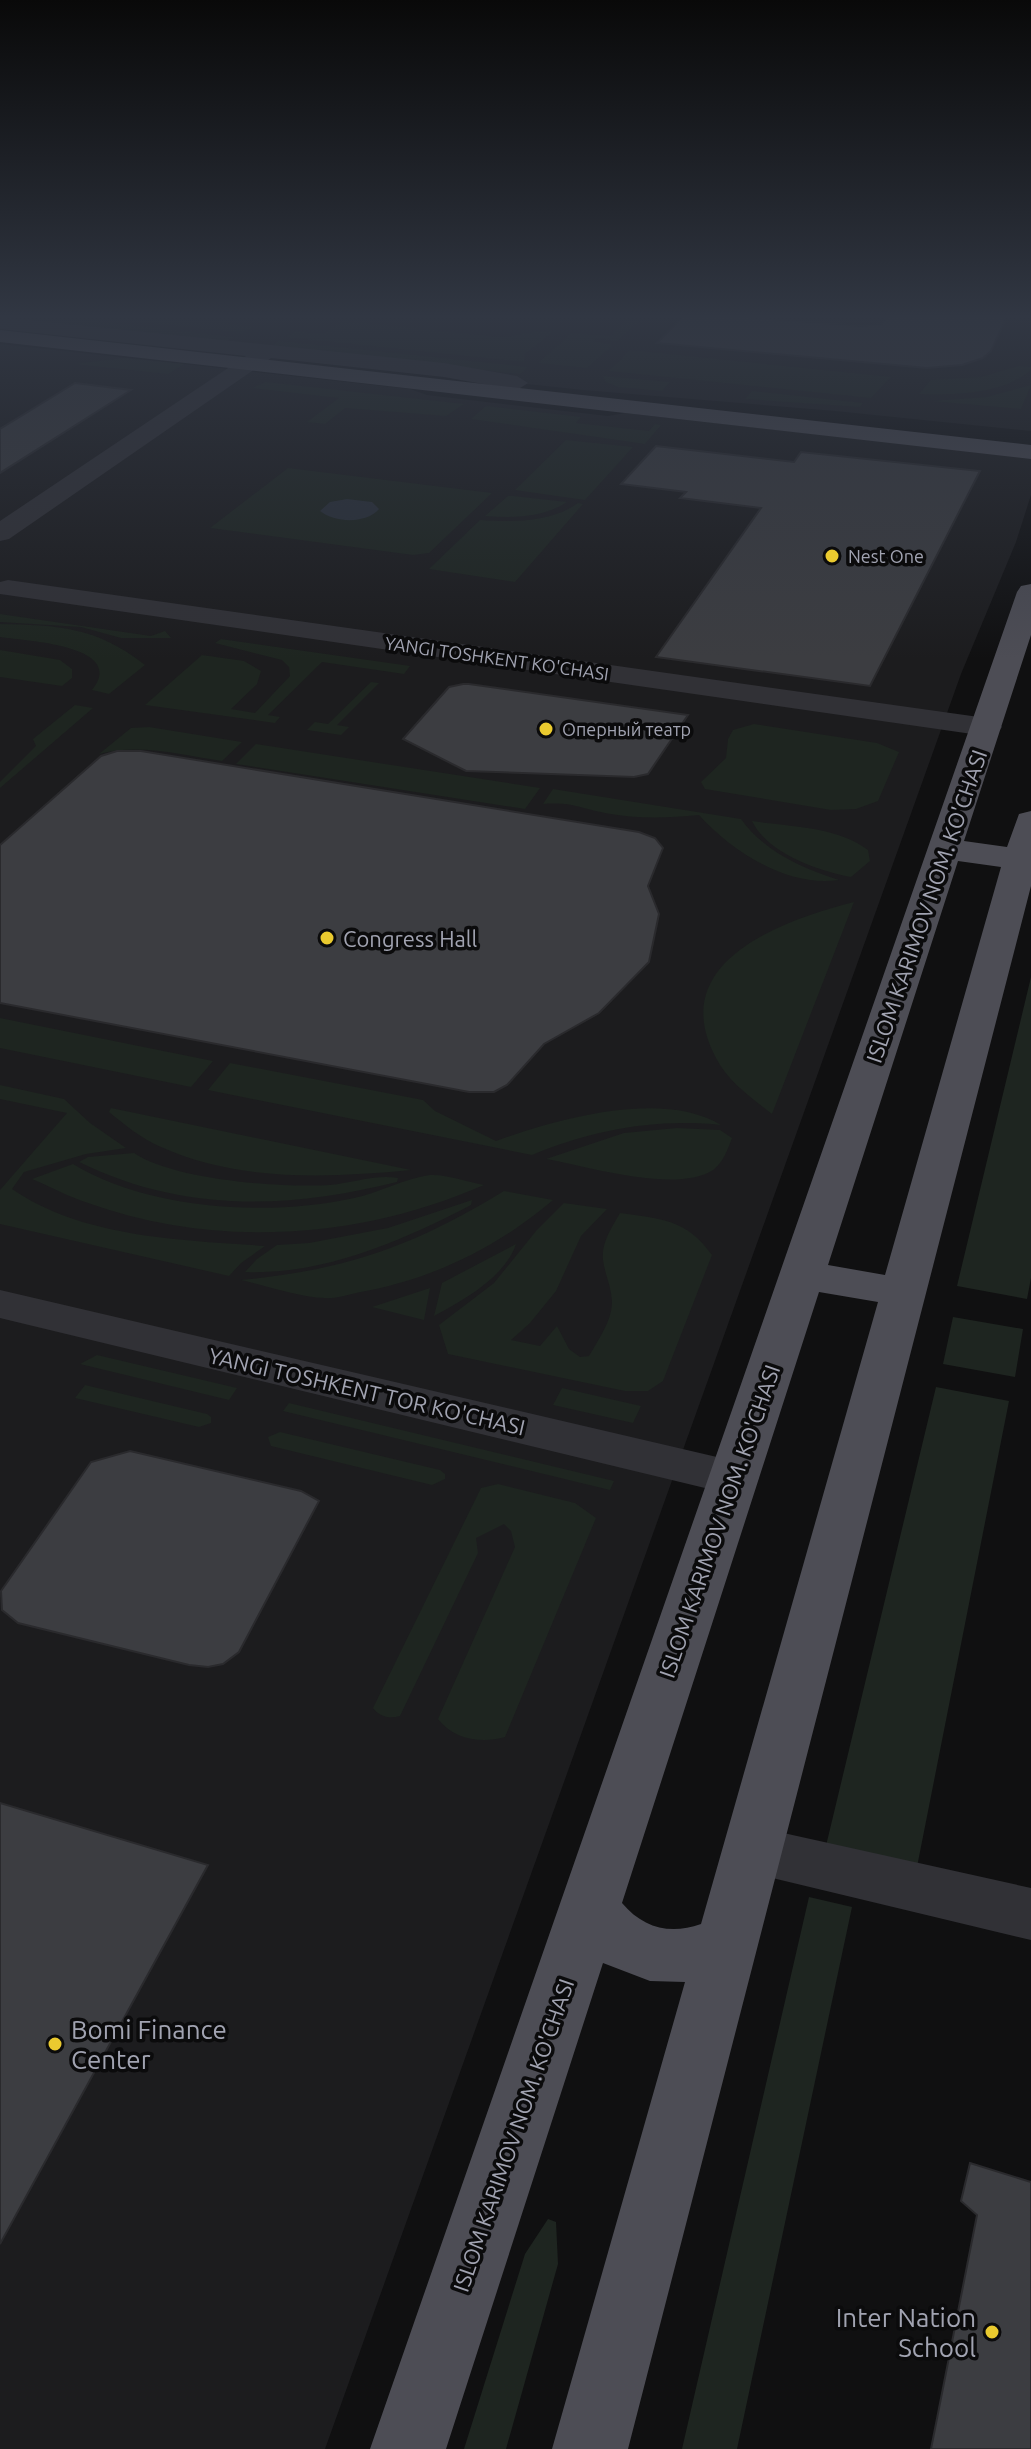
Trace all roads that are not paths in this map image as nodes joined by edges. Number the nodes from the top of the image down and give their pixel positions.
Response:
1 (151, 430) edge
2 (846, 430) edge
3 (938, 430) edge
4 (1031, 440) edge
5 (1031, 452) edge
6 (0, 533) edge
7 (8, 588) dead end
8 (1031, 592) edge
9 (986, 727) junction
10 (1026, 840) edge
11 (945, 849) junction
12 (802, 1275) junction
13 (903, 1292) junction
14 (0, 1304) edge
15 (734, 1478) junction
16 (752, 1851) junction
17 (590, 1907) junction
18 (1031, 1914) edge
19 (728, 1941) junction
20 (408, 2449) edge
21 (590, 2449) edge

1 - 6 street
2 - 5 main road
3 - 4 main road
7 - 9 street, YANGI TOSHKENT KO'CHASI
8 - 9 main road, ISLOM KARIMOV NOM. KO'CHASI
9 - 11 main road, ISLOM KARIMOV NOM. KO'CHASI
10 - 11 main road
10 - 13 main road
11 - 12 main road, ISLOM KARIMOV NOM. KO'CHASI
12 - 13 main road
12 - 15 main road, ISLOM KARIMOV NOM. KO'CHASI
13 - 16 main road
14 - 15 street, YANGI TOSHKENT TOR KO'CHASI
15 - 17 main road, ISLOM KARIMOV NOM. KO'CHASI
16 - 18 street
16 - 19 main road
17 - 19 main road
17 - 20 main road, ISLOM KARIMOV NOM. KO'CHASI
19 - 21 main road

